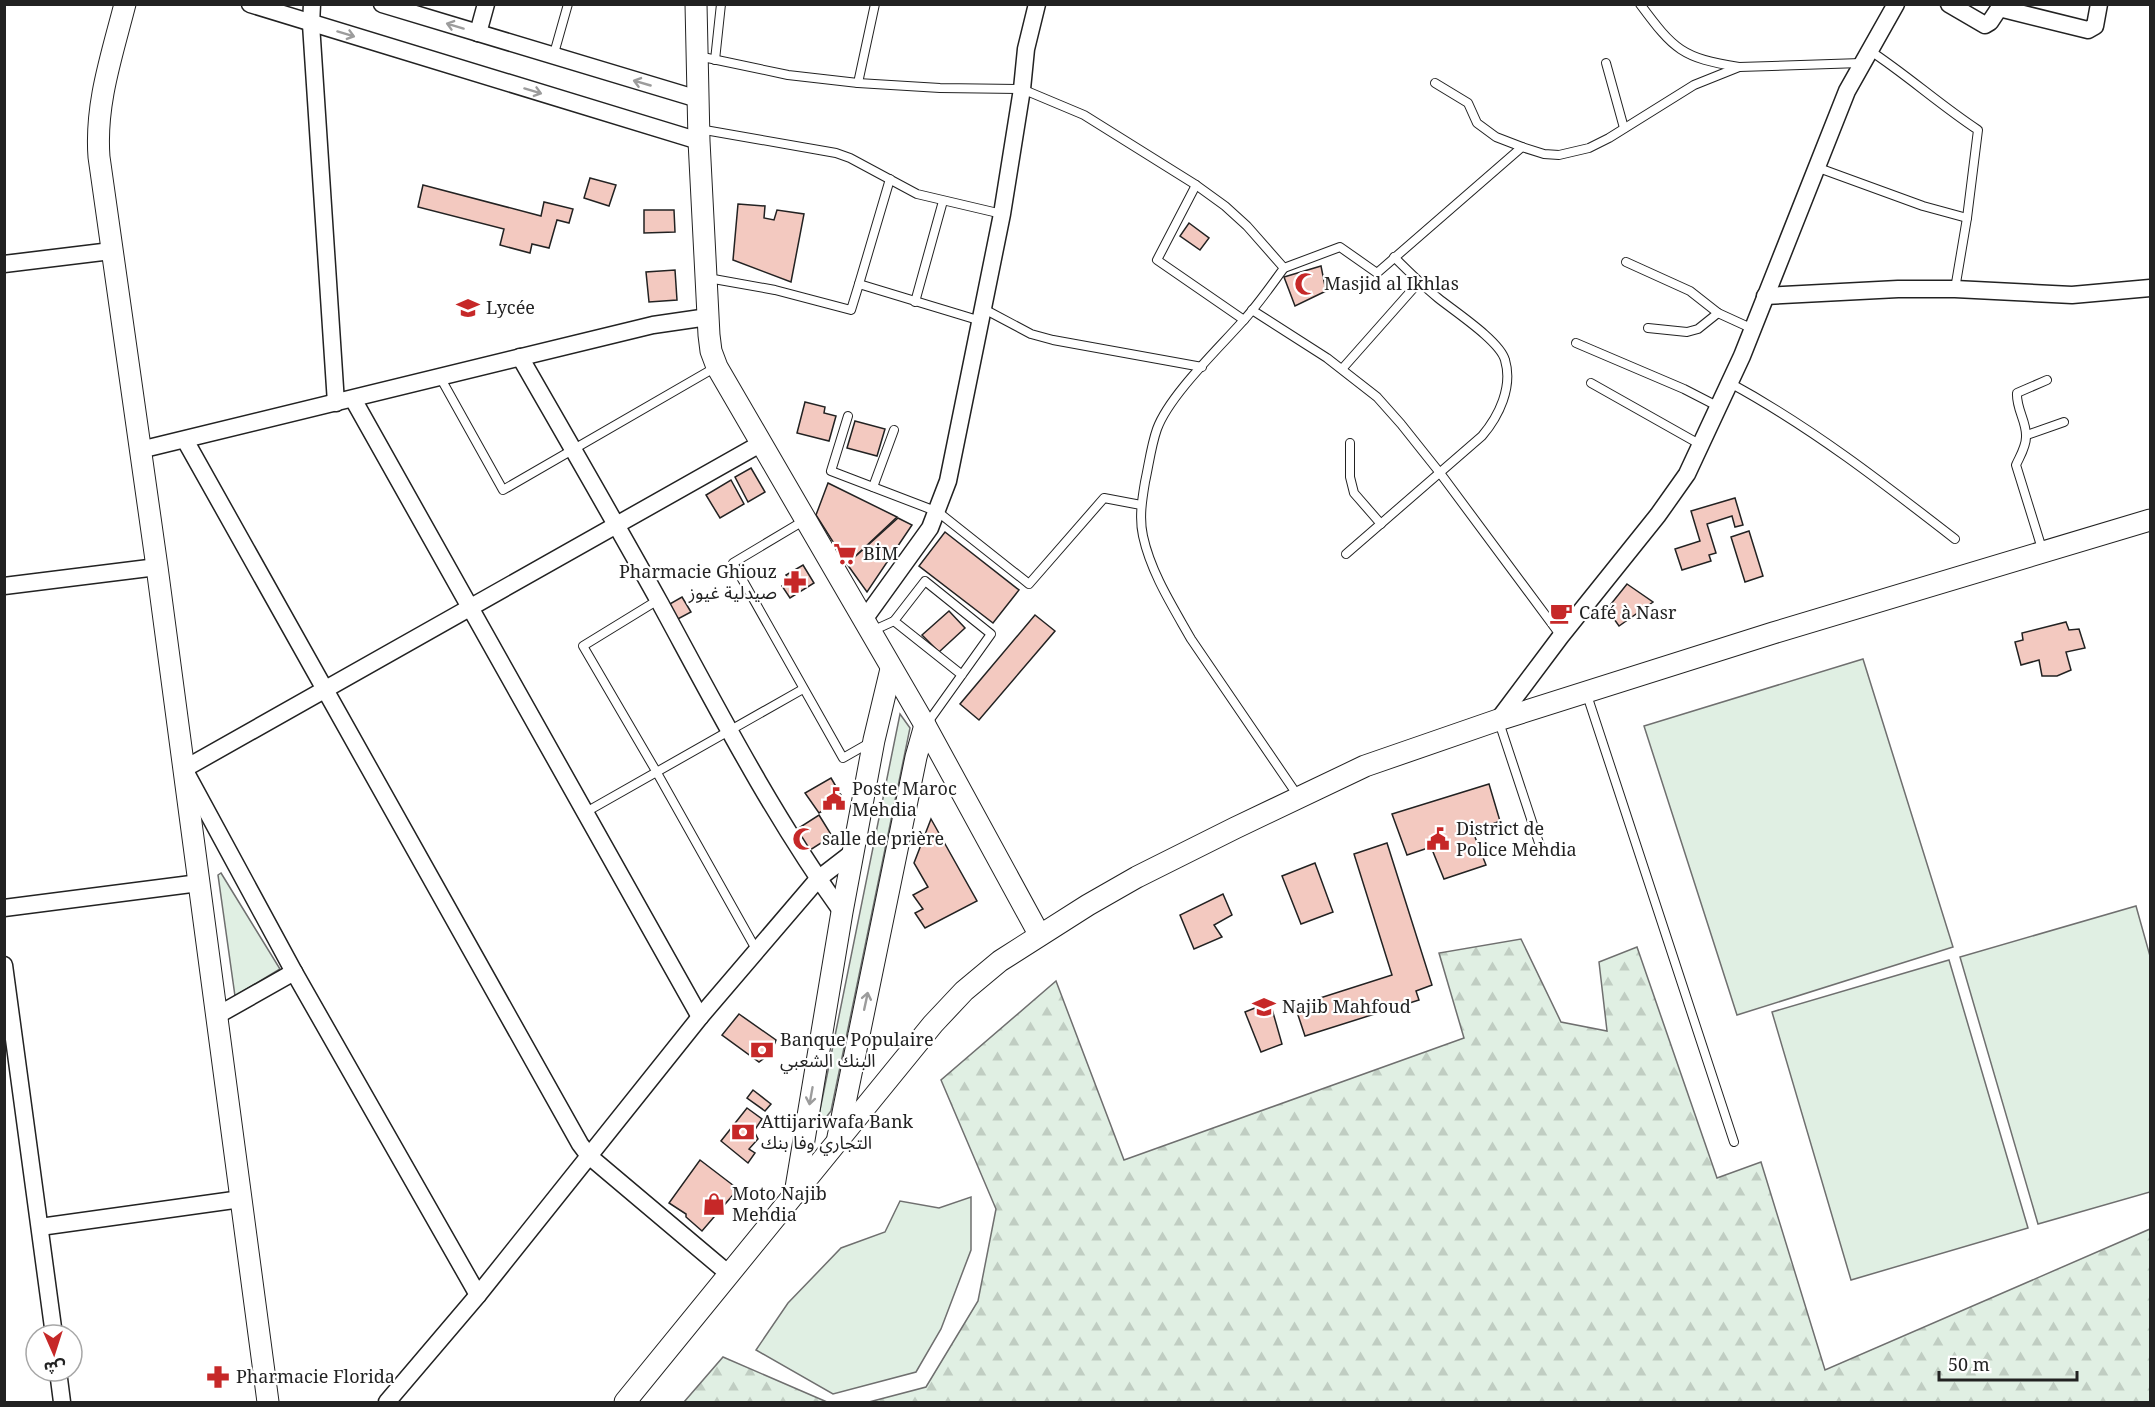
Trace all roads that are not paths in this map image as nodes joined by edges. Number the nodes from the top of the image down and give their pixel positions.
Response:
1 (126, 4) edge
2 (250, 4) edge
3 (312, 4) edge
4 (382, 4) edge
5 (486, 4) edge
6 (568, 4) edge
7 (696, 4) edge
8 (721, 4) edge
9 (875, 4) edge
10 (1037, 4) edge
11 (1640, 4) edge
12 (1896, 4) edge
13 (1949, 4) edge
14 (2099, 4) edge
15 (2001, 6) edge
16 (311, 24) junction
17 (478, 33) junction
18 (1865, 56) junction
19 (553, 57) junction
20 (706, 58) junction
21 (1606, 63) dead end
22 (1739, 67) junction
23 (858, 83) junction
24 (1435, 83) dead end
25 (1022, 89) junction
26 (698, 99) junction
27 (1624, 128) junction
28 (699, 135) junction
29 (1522, 147) junction
30 (1816, 167) junction
31 (890, 179) junction
32 (1196, 185) junction
33 (943, 201) junction
34 (1002, 214) junction
35 (1967, 218) junction
36 (111, 251) junction
37 (1394, 256) junction
38 (1626, 262) dead end
39 (4, 264) edge
40 (1284, 268) junction
41 (706, 277) junction
42 (1419, 282) junction
43 (859, 284) junction
44 (2151, 288) edge
45 (1955, 289) junction
46 (1765, 296) junction
47 (915, 302) junction
48 (1252, 310) junction
49 (1718, 313) junction
50 (983, 315) junction
51 (708, 317) junction
52 (1244, 320) junction
53 (1648, 328) dead end
54 (1753, 329) junction
55 (1576, 343) dead end
56 (520, 357) junction
57 (717, 367) junction
58 (1202, 367) junction
59 (1342, 369) junction
60 (440, 377) junction
61 (2048, 380) dead end
62 (1591, 383) dead end
63 (1730, 383) junction
64 (353, 399) junction
65 (336, 403) junction
66 (1719, 406) junction
67 (848, 416) dead end
68 (2064, 422) dead end
69 (894, 430) dead end
70 (2027, 435) junction
71 (185, 440) junction
72 (1350, 443) dead end
73 (760, 444) junction
74 (1701, 445) junction
75 (140, 450) junction
76 (572, 450) junction
77 (1440, 473) junction
78 (873, 487) junction
79 (1141, 505) junction
80 (938, 512) junction
81 (805, 520) junction
82 (2151, 520) edge
83 (1381, 524) junction
84 (616, 526) junction
85 (1955, 539) dead end
86 (2043, 552) junction
87 (1346, 555) dead end
88 (157, 567) junction
89 (4, 586) edge
90 (658, 600) junction
91 (471, 608) junction
92 (894, 621) junction
93 (867, 626) junction
94 (1562, 636) junction
95 (891, 669) junction
96 (962, 675) junction
97 (326, 689) junction
98 (803, 689) junction
99 (1586, 692) junction
100 (1498, 720) junction
101 (926, 725) junction
102 (729, 731) junction
103 (874, 740) junction
104 (184, 769) junction
105 (656, 771) junction
106 (1298, 796) junction
107 (585, 812) junction
108 (853, 852) junction
109 (1542, 852) dead end
110 (818, 879) junction
111 (200, 883) junction
112 (4, 908) edge
113 (842, 912) junction
114 (1040, 934) junction
115 (757, 951) junction
116 (4, 965) edge
117 (294, 972) junction
118 (218, 1015) junction
119 (700, 1017) junction
120 (837, 1140) junction
121 (1734, 1142) dead end
122 (589, 1156) junction
123 (794, 1196) junction
124 (241, 1199) junction
125 (40, 1227) junction
126 (729, 1274) junction
127 (477, 1295) junction
128 (52, 1323) edge
129 (60, 1383) edge
130 (63, 1402) edge
131 (268, 1402) edge
132 (387, 1402) edge
133 (625, 1402) edge

1 - 36 street
2 - 16 street
3 - 16 street
17 -> 4 street
5 - 17 street
6 - 19 lane
7 - 20 street
8 - 20 lane
9 - 23 lane
10 - 25 street
11 - 22 lane
12 - 18 street
13 - 15 street
14 - 15 street
16 -> 28 street
16 - 65 street
17 - 19 street
18 - 22 lane
18 - 30 street
18 - 35 lane
26 -> 19 street
20 - 23 lane
20 - 26 street
21 - 27 lane
22 - 27 lane
23 - 25 lane
24 - 29 lane
25 - 32 lane
25 - 34 street
26 - 28 street
27 - 29 lane
28 - 31 lane
28 - 41 street
29 - 37 lane
30 - 35 lane
30 - 46 street
31 - 33 lane
31 - 43 lane
32 - 40 lane
32 - 52 lane
33 - 34 lane
33 - 47 lane
34 - 50 street
35 - 45 lane
36 - 39 street
36 - 75 street
37 - 40 lane
37 - 42 lane
38 - 49 lane
40 - 48 lane
41 - 43 lane
41 - 51 street
42 - 59 lane
42 - 77 lane
43 - 47 lane
44 - 45 street
45 - 46 street
46 - 54 street
47 - 50 lane
48 - 52 lane
48 - 59 lane
49 - 53 lane
49 - 54 lane
50 - 58 lane
50 - 80 street
51 - 56 street
51 - 57 street
52 - 58 lane
54 - 63 street
55 - 66 lane
56 - 60 street
56 - 76 street
57 - 73 street
57 - 76 lane
58 - 79 lane
59 - 77 lane
60 - 64 street
60 - 76 lane
61 - 70 lane
62 - 74 lane
63 - 66 street
63 - 85 lane
64 - 65 street
64 - 91 street
65 - 71 street
66 - 74 street
67 - 78 lane
68 - 70 lane
69 - 78 lane
70 - 86 lane
71 - 75 street
71 - 97 street
72 - 83 lane
73 - 81 street
73 - 84 street
74 - 94 street
75 - 88 street
76 - 84 street
77 - 83 lane
77 - 94 lane
78 - 80 lane
79 - 80 lane
79 - 106 lane
80 - 93 street
81 - 93 street
81 - 98 lane
82 - 86 street
83 - 87 lane
84 - 90 street
84 - 91 street
86 - 99 street
88 - 89 street
88 - 104 street
90 - 102 street
90 - 105 lane
91 - 97 street
91 - 107 street
92 - 93 lane
92 - 96 lane
92 - 96 lane
93 - 95 street
94 - 100 street
95 - 101 street
95 - 103 street
96 - 101 lane
97 - 104 street
97 - 122 street
98 - 102 lane
98 - 103 lane
99 - 100 street
99 - 121 lane
100 - 106 street
100 - 109 lane
101 - 114 street
120 -> 101 street
102 - 105 lane
102 - 110 street
103 - 108 street
104 - 111 street
104 - 117 street
105 - 107 lane
105 - 115 lane
106 - 114 street
107 - 119 street
108 - 110 street
108 - 113 street
110 - 113 street
110 - 115 street
111 - 112 street
111 - 118 street
113 -> 123 street
114 - 120 street
115 - 119 street
116 - 125 street
117 - 118 street
117 - 127 street
118 - 124 street
119 - 122 street
120 - 123 street
122 - 126 street
122 - 127 street
123 - 126 street
124 - 125 street
124 - 131 street
125 - 128 street
126 - 133 street
127 - 132 street
129 - 130 street

